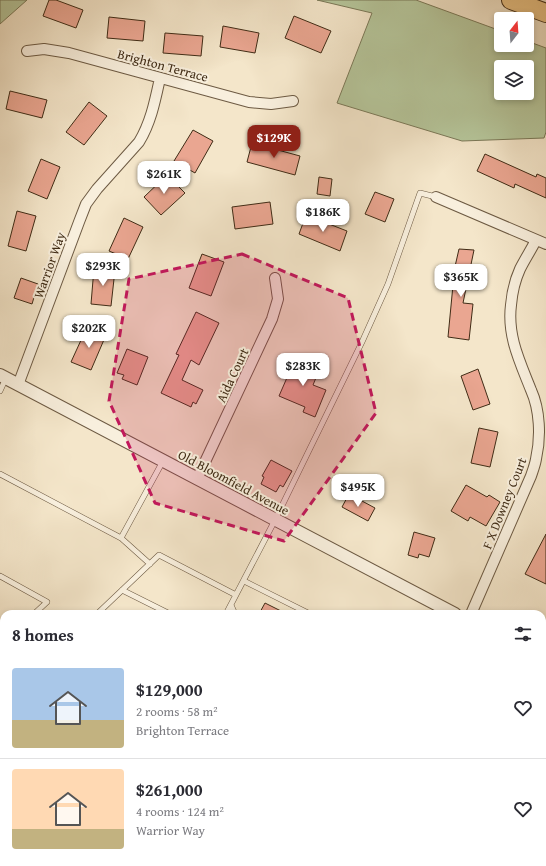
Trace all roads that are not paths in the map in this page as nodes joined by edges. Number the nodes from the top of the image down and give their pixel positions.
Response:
1 (511, 0) edge
2 (546, 13) edge
3 (27, 51) dead end
4 (160, 78) junction
5 (293, 101) dead end
6 (436, 197) joint
7 (536, 240) junction
8 (546, 244) edge
9 (275, 278) dead end
10 (3, 377) edge
11 (18, 384) junction
12 (0, 391) edge
13 (162, 461) junction
14 (0, 474) edge
15 (197, 479) junction
16 (275, 520) junction
17 (121, 538) junction
18 (150, 564) junction
19 (0, 576) edge
20 (244, 581) junction
21 (122, 590) junction
22 (236, 595) junction
23 (231, 605) junction
24 (38, 610) edge
25 (101, 610) edge
26 (162, 610) edge
27 (228, 610) edge
28 (233, 610) edge
29 (302, 610) edge
30 (444, 610) edge
31 (473, 610) edge

1 - 2 highway
3 - 4 street, Brighton Terrace
4 - 5 street, Brighton Terrace
4 - 11 street, Warrior Way
6 - 7 street
6 - 16 lane
7 - 8 street
7 - 31 street, F X Downey Court
9 - 15 street, Aida Court
10 - 11 street, Old Bloomfield Avenue
10 - 12 lane
11 - 13 street, Old Bloomfield Avenue
13 - 15 street, Old Bloomfield Avenue
13 - 17 lane
14 - 17 lane
15 - 16 street, Old Bloomfield Avenue
16 - 20 lane
16 - 30 street, Old Bloomfield Avenue
17 - 18 lane
18 - 21 lane
18 - 22 lane
19 - 24 lane
20 - 22 lane
20 - 29 lane
21 - 25 lane
21 - 26 lane
22 - 23 lane
23 - 27 lane
23 - 28 lane

